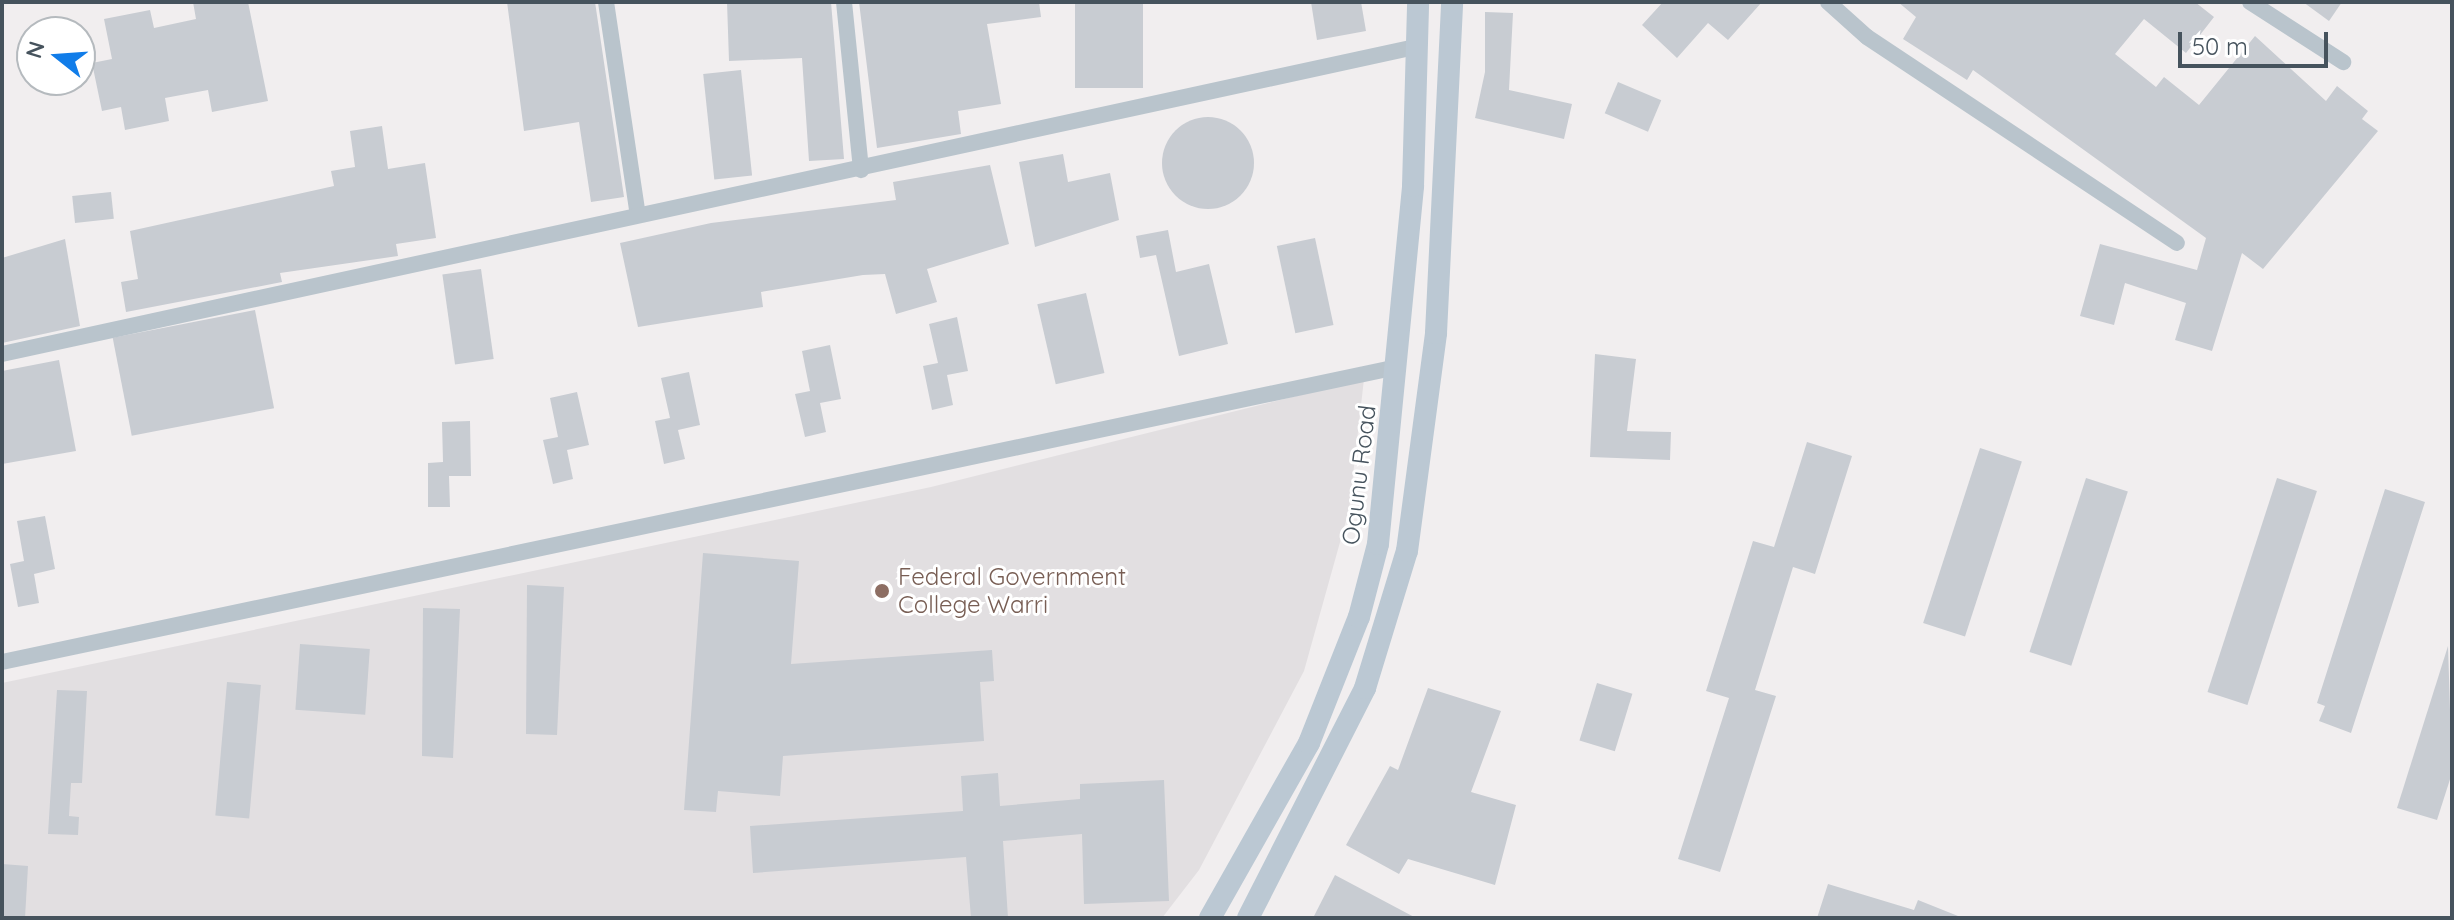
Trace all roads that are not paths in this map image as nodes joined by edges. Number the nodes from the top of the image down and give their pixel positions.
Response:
1 (606, 2) edge
2 (844, 2) edge
3 (1418, 2) edge
4 (1452, 2) edge
5 (1828, 2) edge
6 (2250, 2) edge
7 (1415, 47) junction
8 (2343, 62) dead end
9 (861, 170) junction
10 (638, 215) junction
11 (2177, 243) dead end
12 (2, 354) edge
13 (1397, 367) junction
14 (2, 662) edge
15 (1210, 918) edge
16 (1248, 918) edge

1 - 10 street
2 - 9 street
3 - 7 main road, Ogunu Road
4 - 16 main road
5 - 11 street
6 - 8 street
7 - 9 street
7 - 13 main road, Ogunu Road
9 - 10 street
10 - 12 street
13 - 14 street
13 - 15 main road, Ogunu Road

